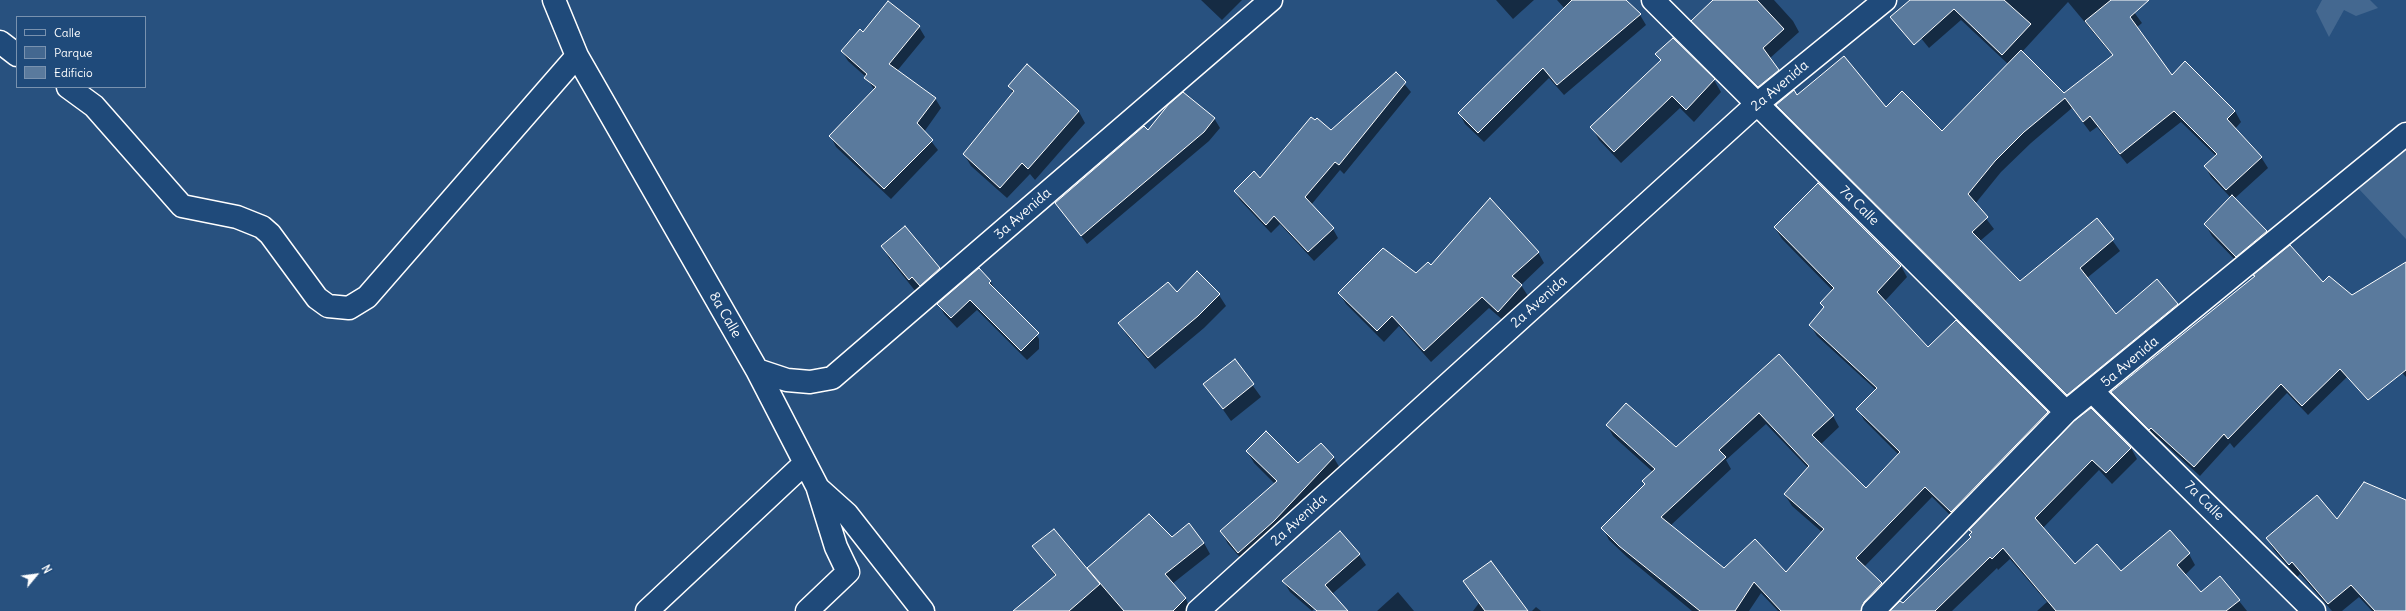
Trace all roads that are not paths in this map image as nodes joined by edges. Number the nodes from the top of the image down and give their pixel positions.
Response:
1 (554, 0) edge
2 (1271, 0) edge
3 (1653, 0) edge
4 (1885, 0) edge
5 (0, 42) edge
6 (16, 54) edge
7 (577, 56) junction
8 (69, 88) edge
9 (1757, 104) junction
10 (2406, 134) edge
11 (757, 370) junction
12 (2094, 392) junction
13 (2066, 412) junction
14 (805, 463) junction
15 (818, 488) junction
16 (646, 611) edge
17 (807, 611) edge
18 (923, 611) edge
19 (1198, 611) edge
20 (1873, 611) edge
21 (2314, 611) edge

1 - 7 street, 8a Calle
2 - 11 street, 3a Avenida
3 - 9 street, 7a Calle
4 - 9 street, 2a Avenida
5 - 6 street
7 - 8 street
7 - 11 street, 8a Calle
9 - 13 street, 7a Calle
9 - 19 street, 2a Avenida
10 - 12 street, 5a Avenida
11 - 14 street, 8a Calle
12 - 13 street, 5a Avenida
12 - 21 street, 7a Calle
13 - 20 street, 5a Avenida
14 - 15 street, 8a Calle
14 - 16 street
15 - 17 street
15 - 18 street, 8a Calle

